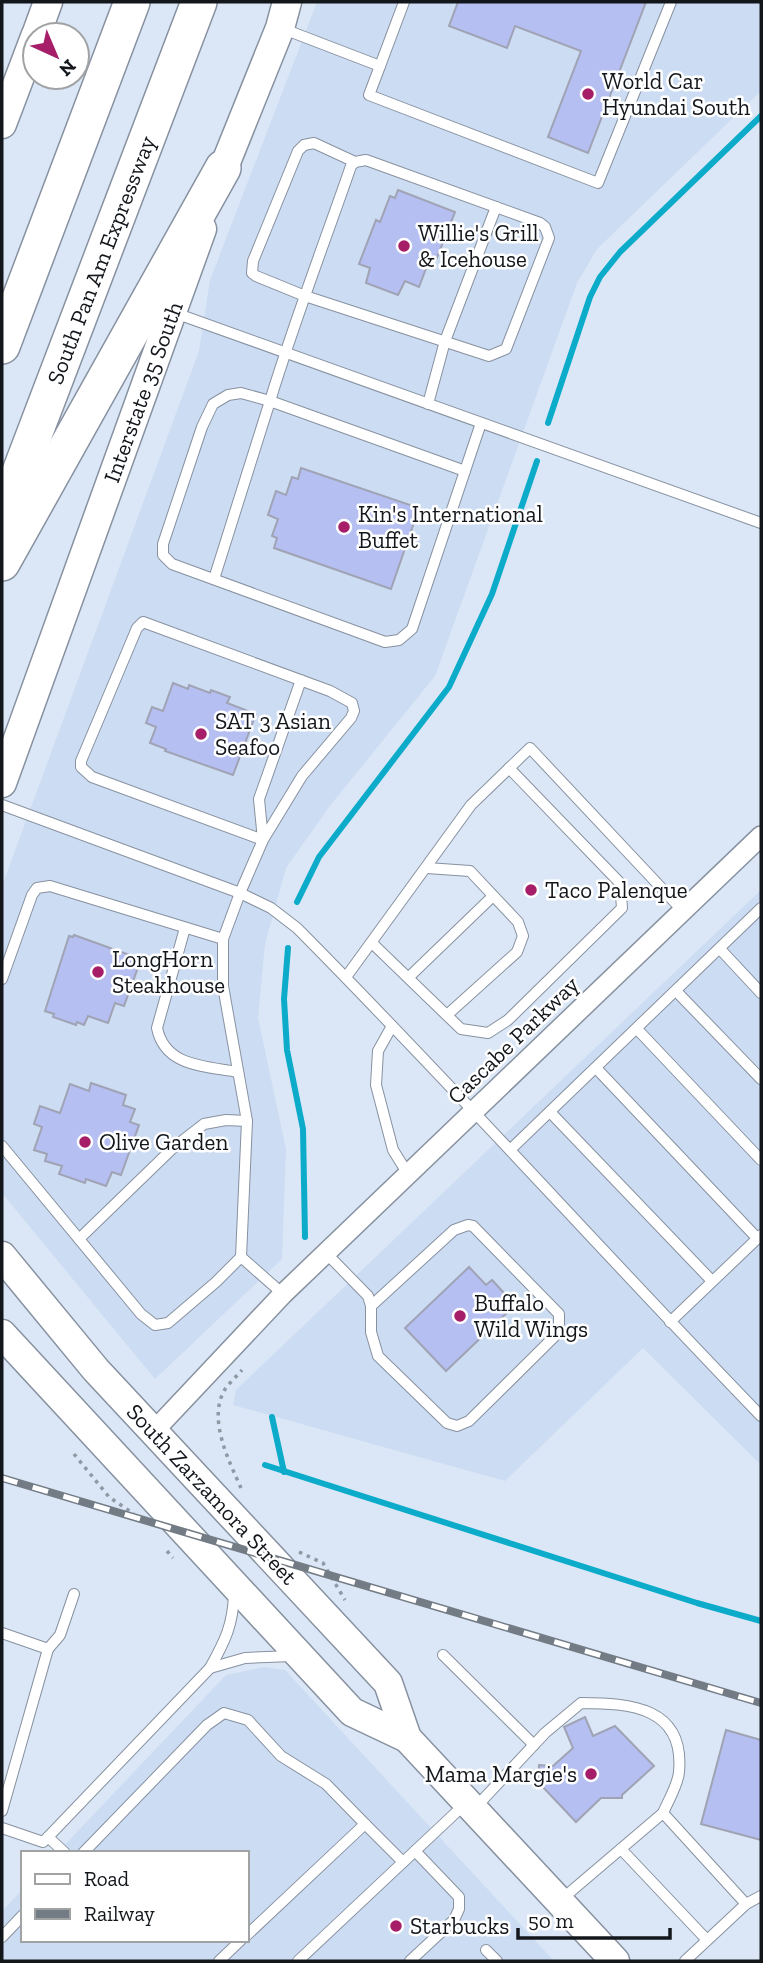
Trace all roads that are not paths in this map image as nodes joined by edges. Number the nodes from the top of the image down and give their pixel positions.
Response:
1 (48, 2) edge
2 (122, 2) edge
3 (132, 2) edge
4 (199, 2) edge
5 (404, 2) edge
6 (671, 2) edge
7 (283, 15) edge
8 (41, 21) edge
9 (380, 66) junction
10 (21, 73) edge
11 (101, 82) junction
12 (2, 124) edge
13 (355, 162) junction
14 (223, 168) junction
15 (496, 207) junction
16 (305, 296) junction
17 (172, 312) junction
18 (445, 341) junction
19 (2, 345) edge
20 (285, 352) junction
21 (270, 401) junction
22 (428, 404) junction
23 (481, 423) junction
24 (465, 471) junction
25 (2, 519) edge
26 (761, 523) edge
27 (2, 563) edge
28 (214, 579) junction
29 (301, 680) junction
30 (509, 768) junction
31 (2, 783) edge
32 (2, 805) edge
33 (761, 836) edge
34 (263, 841) junction
35 (427, 868) junction
36 (240, 892) junction
37 (493, 896) junction
38 (761, 908) edge
39 (684, 911) junction
40 (185, 928) junction
41 (223, 939) junction
42 (372, 943) junction
43 (720, 949) junction
44 (346, 977) junction
45 (409, 977) junction
46 (2, 979) edge
47 (676, 990) junction
48 (761, 993) edge
49 (447, 1015) junction
50 (392, 1026) junction
51 (637, 1029) junction
52 (596, 1068) junction
53 (238, 1072) junction
54 (761, 1079) edge
55 (474, 1111) junction
56 (551, 1111) junction
57 (247, 1121) junction
58 (2, 1146) edge
59 (510, 1150) junction
60 (761, 1160) edge
61 (408, 1174) junction
62 (759, 1236) edge
63 (79, 1239) junction
64 (326, 1253) junction
65 (2, 1256) edge
66 (241, 1257) junction
67 (712, 1281) junction
68 (283, 1294) junction
69 (371, 1306) junction
70 (670, 1322) junction
71 (2, 1334) edge
72 (761, 1416) edge
73 (153, 1432) junction
74 (234, 1585) junction
75 (74, 1594) dead end
76 (2, 1633) edge
77 (48, 1648) junction
78 (443, 1655) dead end
79 (300, 1656) junction
80 (210, 1668) junction
81 (407, 1738) junction
82 (534, 1745) junction
83 (470, 1806) junction
84 (2, 1811) edge
85 (663, 1813) junction
86 (365, 1824) junction
87 (2, 1828) edge
88 (48, 1837) junction
89 (621, 1849) junction
90 (63, 1851) edge
91 (85, 1851) edge
92 (415, 1851) junction
93 (403, 1862) junction
94 (761, 1896) edge
95 (559, 1902) junction
96 (746, 1903) junction
97 (21, 1917) edge
98 (248, 1934) edge
99 (2, 1937) edge
100 (707, 1940) junction
101 (239, 1942) edge
102 (486, 1950) dead end
103 (219, 1961) edge
104 (298, 1961) edge
105 (410, 1961) edge
106 (497, 1961) edge
107 (615, 1961) edge
108 (685, 1961) edge

1 - 8 main road
2 - 11 highway
3 - 11 highway
4 - 25 highway, South Pan Am Expressway
5 - 9 lane
6 - 9 lane
7 - 9 lane
7 - 14 main road, Interstate 35 South
10 - 12 main road
11 - 19 highway
13 - 15 lane
13 - 16 lane
13 - 16 lane
14 - 17 main road, Interstate 35 South
14 - 27 highway
15 - 18 lane
15 - 18 lane
16 - 18 lane
16 - 20 lane
17 - 20 lane
17 - 31 main road, Interstate 35 South
18 - 22 lane
20 - 21 lane
20 - 22 lane
21 - 24 lane
21 - 28 lane
21 - 28 lane
22 - 23 lane
23 - 24 lane
23 - 26 lane
24 - 28 lane
29 - 34 lane
29 - 34 lane
29 - 34 lane
30 - 35 lane
30 - 39 lane
30 - 49 lane
32 - 36 lane
33 - 39 street, Cascabe Parkway
34 - 36 lane
35 - 37 lane
35 - 42 lane
36 - 41 lane
36 - 44 lane
37 - 45 lane
37 - 49 lane
38 - 43 lane
39 - 55 street, Cascabe Parkway
40 - 41 lane
40 - 46 lane
40 - 53 lane
41 - 53 lane
42 - 44 lane
42 - 45 lane
43 - 47 lane
43 - 48 lane
44 - 50 lane
45 - 49 lane
47 - 51 lane
47 - 54 lane
50 - 55 lane
50 - 61 lane
51 - 52 lane
51 - 60 lane
52 - 56 lane
52 - 62 lane
53 - 57 lane
55 - 59 lane
55 - 61 street, Cascabe Parkway
56 - 59 lane
56 - 67 lane
57 - 63 lane
57 - 66 lane
58 - 63 lane
59 - 70 lane
61 - 64 street, Cascabe Parkway
62 - 67 lane
63 - 66 lane
64 - 68 street, Cascabe Parkway
64 - 69 lane
65 - 73 main road, South Zarzamora Street
66 - 68 lane
67 - 70 lane
68 - 73 street, Cascabe Parkway
69 - 69 lane
70 - 72 lane
71 - 74 main road, South Zarzamora Street
73 - 81 main road, South Zarzamora Street
74 - 79 main road, South Zarzamora Street
74 - 80 lane
75 - 77 lane
76 - 77 lane
77 - 84 lane
78 - 82 lane
79 - 80 lane
79 - 81 main road, South Zarzamora Street
80 - 88 lane
81 - 83 main road, South Zarzamora Street
82 - 83 lane
82 - 85 lane
83 - 92 lane
83 - 95 main road, South Zarzamora Street
85 - 89 lane
85 - 96 lane
86 - 91 lane
86 - 93 lane
86 - 98 lane
87 - 88 lane
88 - 90 lane
89 - 95 lane
89 - 100 lane
92 - 93 lane
92 - 105 lane
93 - 104 lane
94 - 96 lane
95 - 107 main road, South Zarzamora Street
96 - 100 lane
97 - 99 lane
100 - 108 lane
101 - 103 lane
102 - 106 lane

